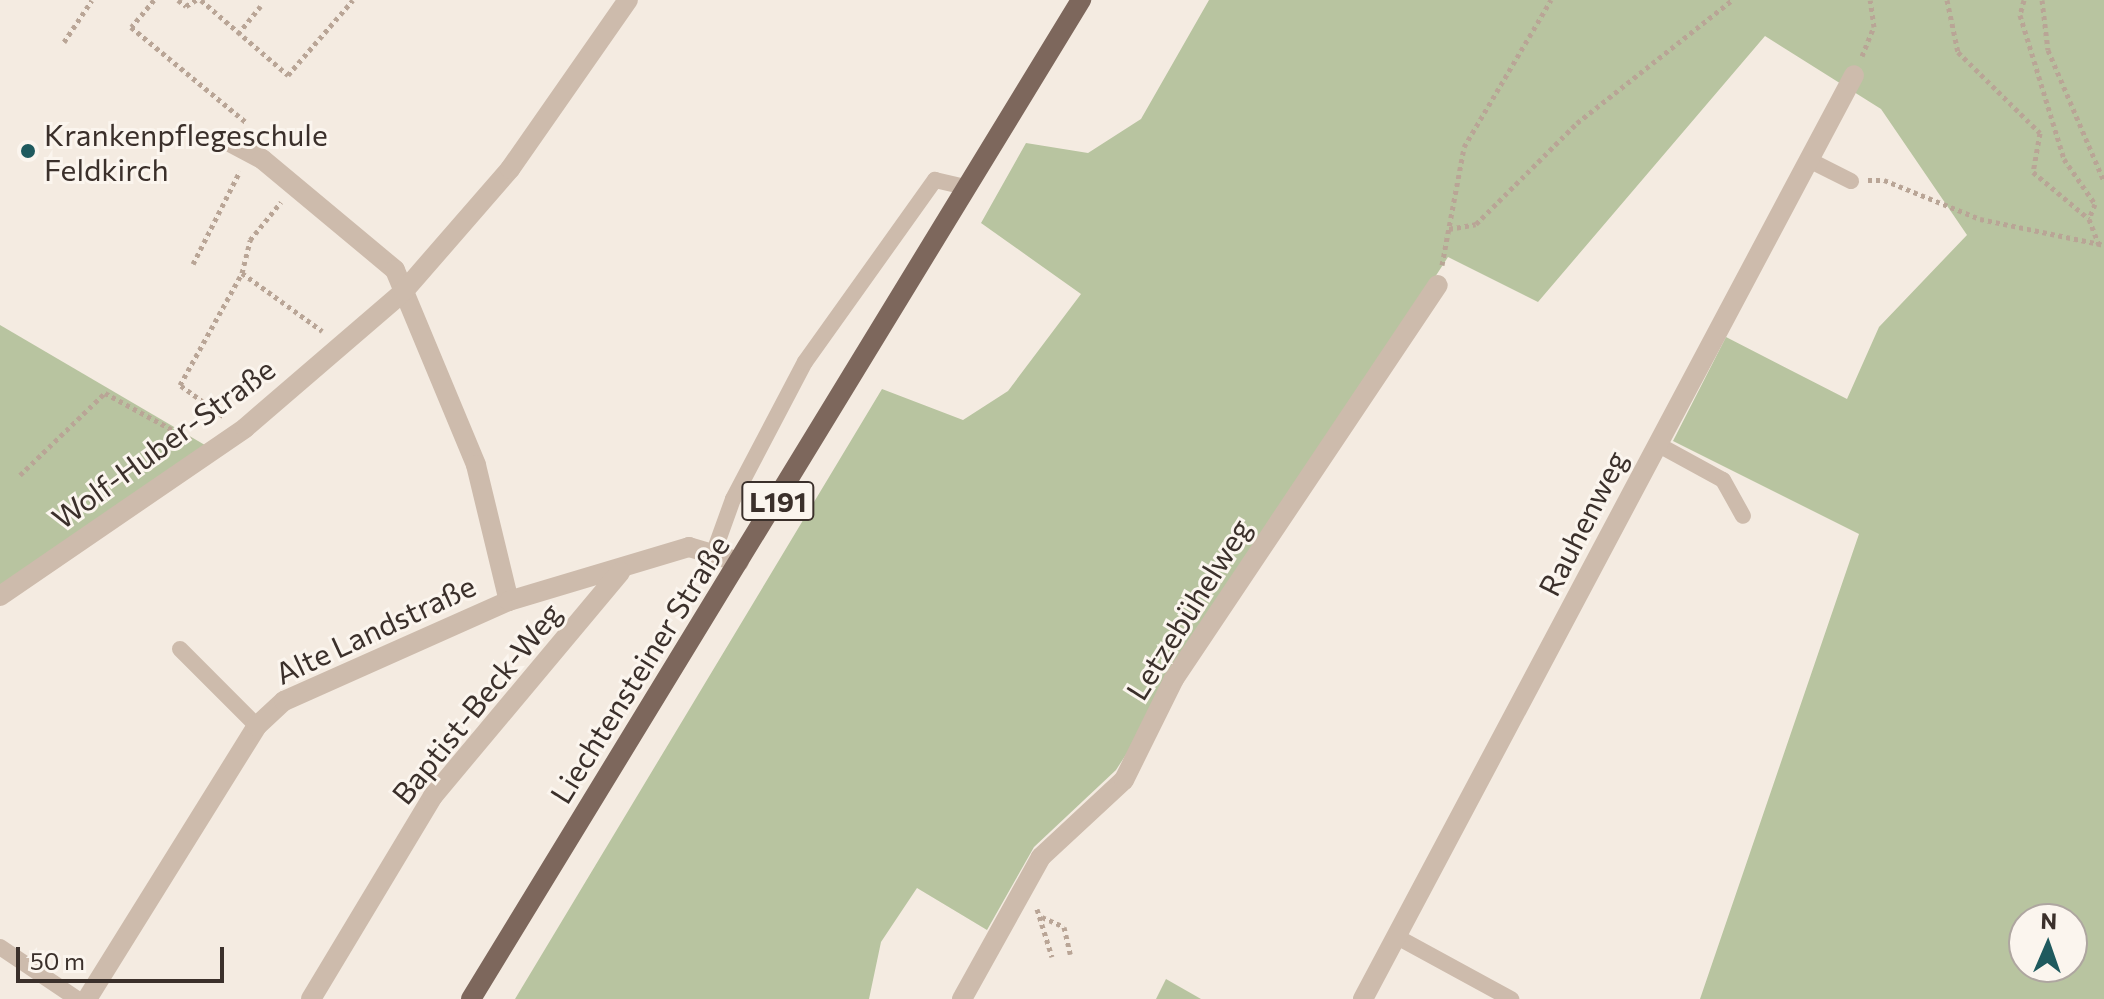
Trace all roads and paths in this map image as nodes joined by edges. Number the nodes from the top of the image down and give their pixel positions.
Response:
1 (92, 0) edge
2 (154, 0) edge
3 (178, 0) edge
4 (199, 0) edge
5 (213, 0) edge
6 (353, 0) edge
7 (628, 0) edge
8 (1081, 0) edge
9 (1551, 0) edge
10 (1732, 0) edge
11 (1870, 0) edge
12 (1947, 0) edge
13 (2024, 0) edge
14 (2042, 0) edge
15 (261, 6) dead end
16 (208, 7) junction
17 (238, 34) junction
18 (64, 42) dead end
19 (1854, 75) joint
20 (224, 139) dead end
21 (256, 155) junction
22 (1809, 160) junction
23 (1851, 181) joint
24 (2104, 181) edge
25 (294, 186) junction
26 (965, 187) junction
27 (2089, 219) junction
28 (1449, 229) junction
29 (2102, 245) edge
30 (193, 264) dead end
31 (242, 273) junction
32 (1438, 285) joint
33 (404, 291) junction
34 (340, 348) junction
35 (245, 428) junction
36 (1657, 444) junction
37 (209, 450) junction
38 (20, 475) dead end
39 (1743, 516) dead end
40 (715, 549) junction
41 (739, 562) junction
42 (620, 572) junction
43 (0, 596) edge
44 (509, 601) junction
45 (180, 649) dead end
46 (257, 726) junction
47 (1020, 891) junction
48 (1042, 917) junction
49 (1399, 938) junction
50 (0, 947) edge
51 (1070, 954) dead end
52 (1052, 957) dead end
53 (77, 999) edge
54 (87, 999) edge
55 (311, 999) edge
56 (471, 999) edge
57 (962, 999) edge
58 (1363, 999) edge
59 (1511, 999) edge

1 - 18 path
2 - 21 path
3 - 4 path
4 - 16 path
5 - 16 path
6 - 17 path
7 - 33 street, Wolf-Huber-Straße
8 - 26 main road, Liechtensteiner Straße / L191
9 - 28 path
10 - 28 path
11 - 19 path
12 - 27 path
13 - 27 path
14 - 24 path
15 - 17 path
16 - 17 path
19 - 22 street, Rauhenweg
20 - 21 street
21 - 25 street
21 - 30 path
22 - 23 lane
22 - 36 street, Rauhenweg
23 - 29 path
25 - 31 path
25 - 33 street
26 - 40 lane
26 - 41 main road, Liechtensteiner Straße / L191
27 - 29 path
28 - 32 path
31 - 34 path
31 - 35 path
32 - 47 street, Letzebühelweg
33 - 34 street, Wolf-Huber-Straße
33 - 44 street
34 - 35 street, Wolf-Huber-Straße
35 - 37 street, Wolf-Huber-Straße
36 - 39 lane
36 - 49 street, Rauhenweg
37 - 38 path
37 - 43 street, Wolf-Huber-Straße
40 - 41 street
40 - 42 street, Alte Landstraße
41 - 56 main road, Liechtensteiner Straße / L191
42 - 44 street, Alte Landstraße
42 - 55 street, Baptist-Beck-Weg
44 - 46 street, Alte Landstraße
45 - 46 lane
46 - 54 street, Alte Landstraße
47 - 48 path
47 - 57 street, Letzebühelweg
48 - 51 path
48 - 52 path
49 - 58 street, Rauhenweg
49 - 59 lane
50 - 53 lane

